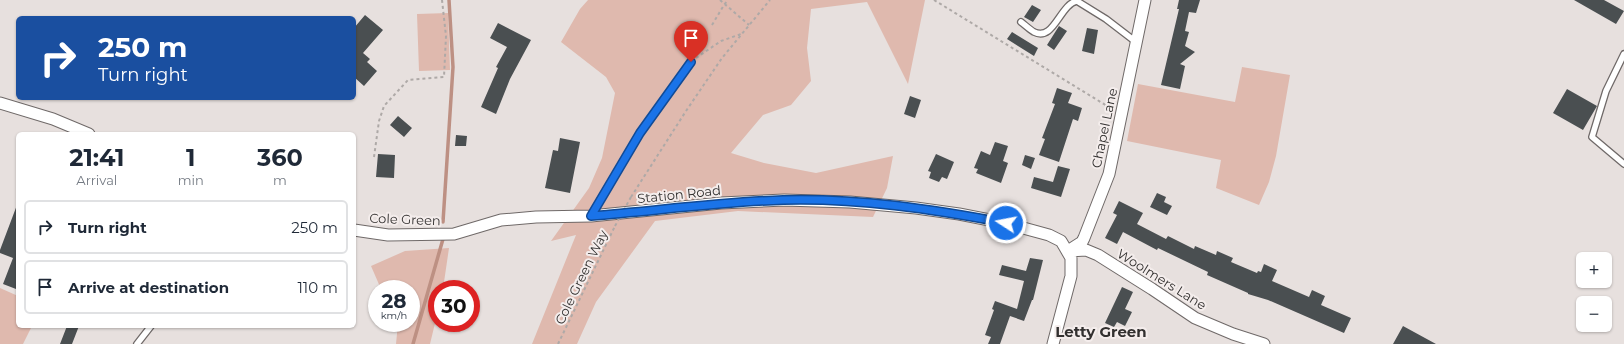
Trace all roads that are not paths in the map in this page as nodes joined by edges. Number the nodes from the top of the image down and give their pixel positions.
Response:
1 (1145, 0) edge
2 (1021, 22) dead end
3 (1136, 42) junction
4 (1624, 54) edge
5 (691, 62) road end
6 (0, 103) edge
7 (84, 132) edge
8 (1624, 164) edge
9 (591, 216) junction
10 (356, 230) edge
11 (454, 234) joint
12 (1068, 251) junction
13 (149, 328) edge
14 (137, 344) edge
15 (1053, 344) edge
16 (1264, 344) edge

1 - 3 street, Chapel Lane
2 - 3 lane
3 - 12 street, Chapel Lane
4 - 8 lane
5 - 9 lane
6 - 7 street
9 - 11 street, Station Road
9 - 12 street, Station Road
10 - 11 street, Cole Green
12 - 15 street
12 - 16 street, Woolmers Lane
13 - 14 lane

